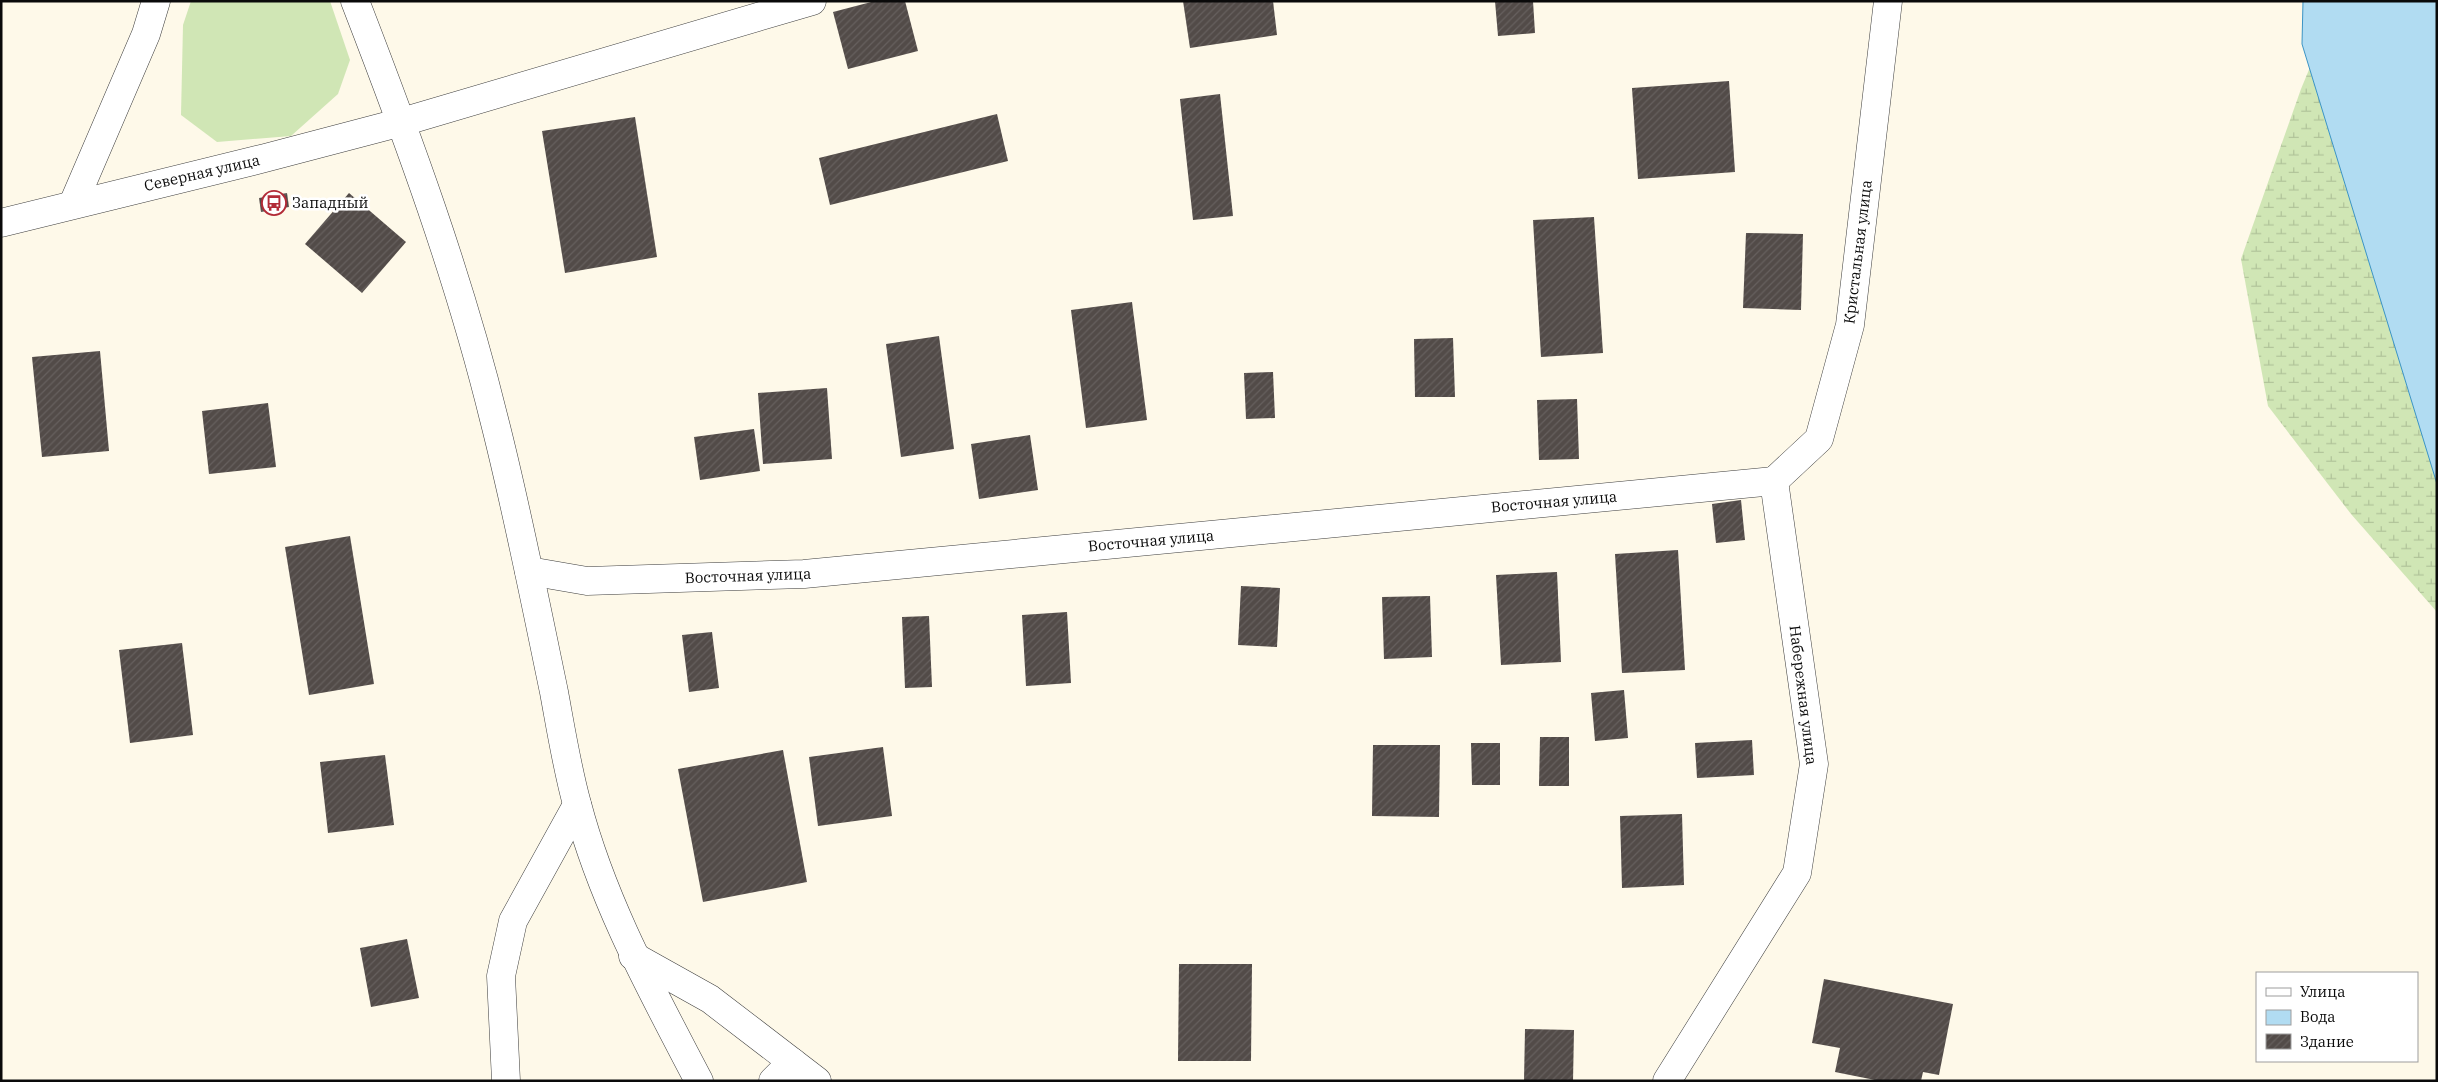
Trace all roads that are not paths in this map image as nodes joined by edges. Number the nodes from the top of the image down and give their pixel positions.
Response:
1 (156, 1) edge
2 (355, 1) edge
3 (812, 1) edge
4 (1888, 1) edge
5 (402, 122) junction
6 (74, 204) junction
7 (1, 223) edge
8 (1774, 481) junction
9 (529, 571) junction
10 (577, 804) junction
11 (633, 956) junction
12 (792, 1062) junction
13 (506, 1081) edge
14 (699, 1081) edge
15 (773, 1081) edge
16 (818, 1081) edge
17 (1667, 1081) edge

1 - 6 street
2 - 5 street
3 - 5 street, Северная улица
4 - 8 street, Кристальная улица
5 - 6 street, Северная улица
5 - 9 street
6 - 7 street, Северная улица
8 - 9 street, Восточная улица
8 - 17 street, Набережная улица
9 - 10 street
10 - 11 street
10 - 13 street
11 - 12 street
11 - 14 street
12 - 15 street
12 - 16 street

